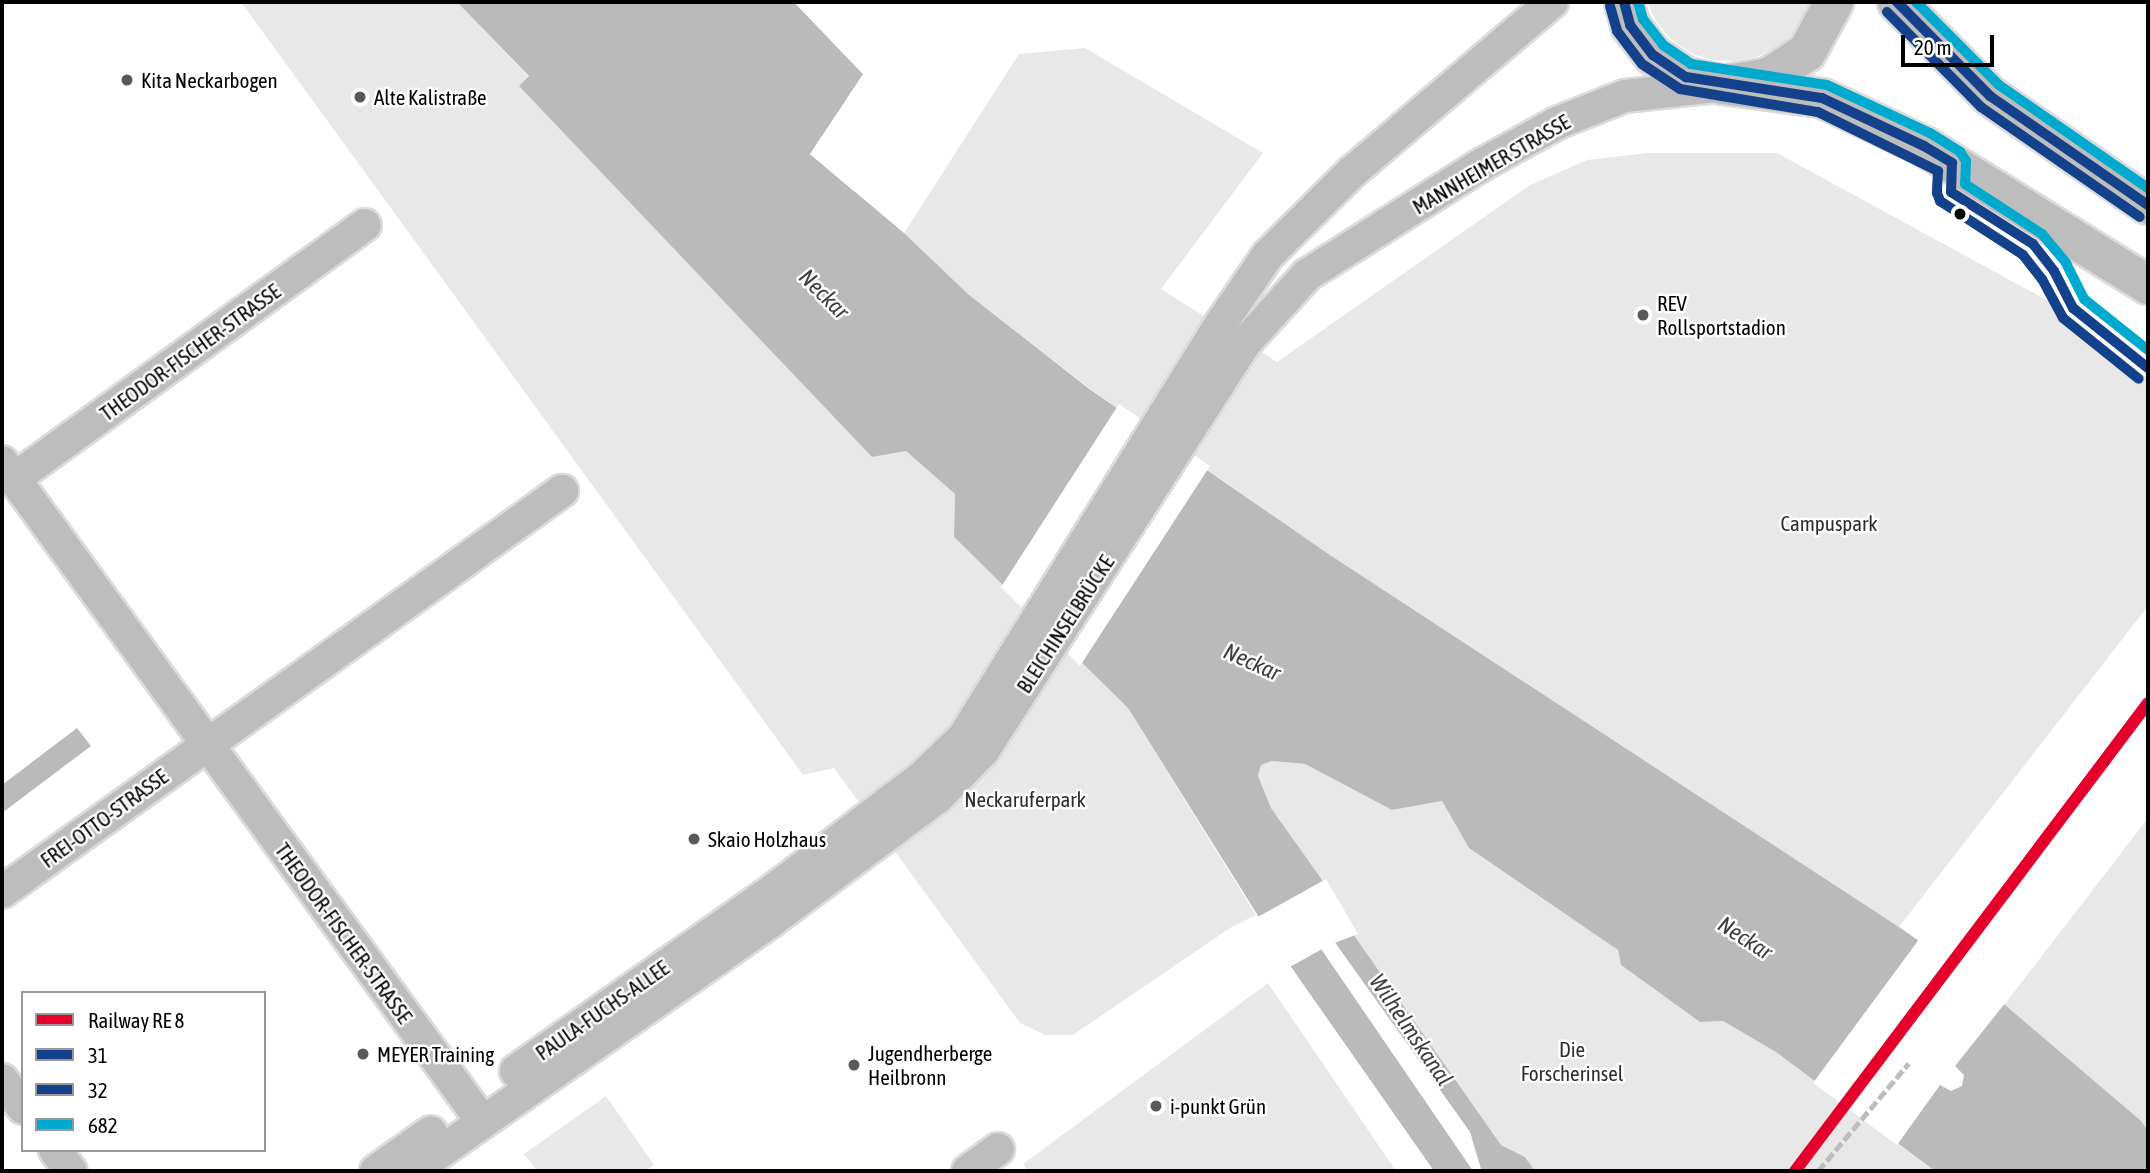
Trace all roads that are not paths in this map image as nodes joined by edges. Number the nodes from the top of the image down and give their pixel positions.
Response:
1 (1552, 2) edge
2 (1624, 2) edge
3 (1834, 2) edge
4 (1897, 2) edge
5 (1723, 85) junction
6 (2148, 205) edge
7 (365, 225) dead end
8 (2148, 285) edge
9 (1246, 342) joint
10 (8, 471) edge
11 (562, 491) dead end
12 (207, 744) junction
13 (973, 744) junction
14 (835, 859) joint
15 (2, 892) edge
16 (2, 1080) edge
17 (21, 1105) edge
18 (475, 1113) junction
19 (998, 1149) dead end
20 (57, 1152) edge
21 (71, 1171) edge
22 (376, 1171) edge
23 (413, 1171) edge
24 (968, 1171) edge

1 - 13 street, BLEICHINSELBRÜCKE
2 - 5 main road
3 - 5 main road
4 - 6 main road
5 - 8 main road, MANNHEIMER STRASSE
5 - 9 street, MANNHEIMER STRASSE
7 - 10 street, THEODOR-FISCHER-STRASSE
9 - 13 street, BLEICHINSELBRÜCKE
10 - 12 street, THEODOR-FISCHER-STRASSE
11 - 12 street
12 - 15 street, FREI-OTTO-STRASSE
12 - 18 street, THEODOR-FISCHER-STRASSE
13 - 14 street, BLEICHINSELBRÜCKE
14 - 18 street, PAULA-FUCHS-ALLEE
16 - 17 street
18 - 22 street, PAULA-FUCHS-ALLEE
18 - 23 street, PAULA-FUCHS-ALLEE
19 - 24 street
20 - 21 street

